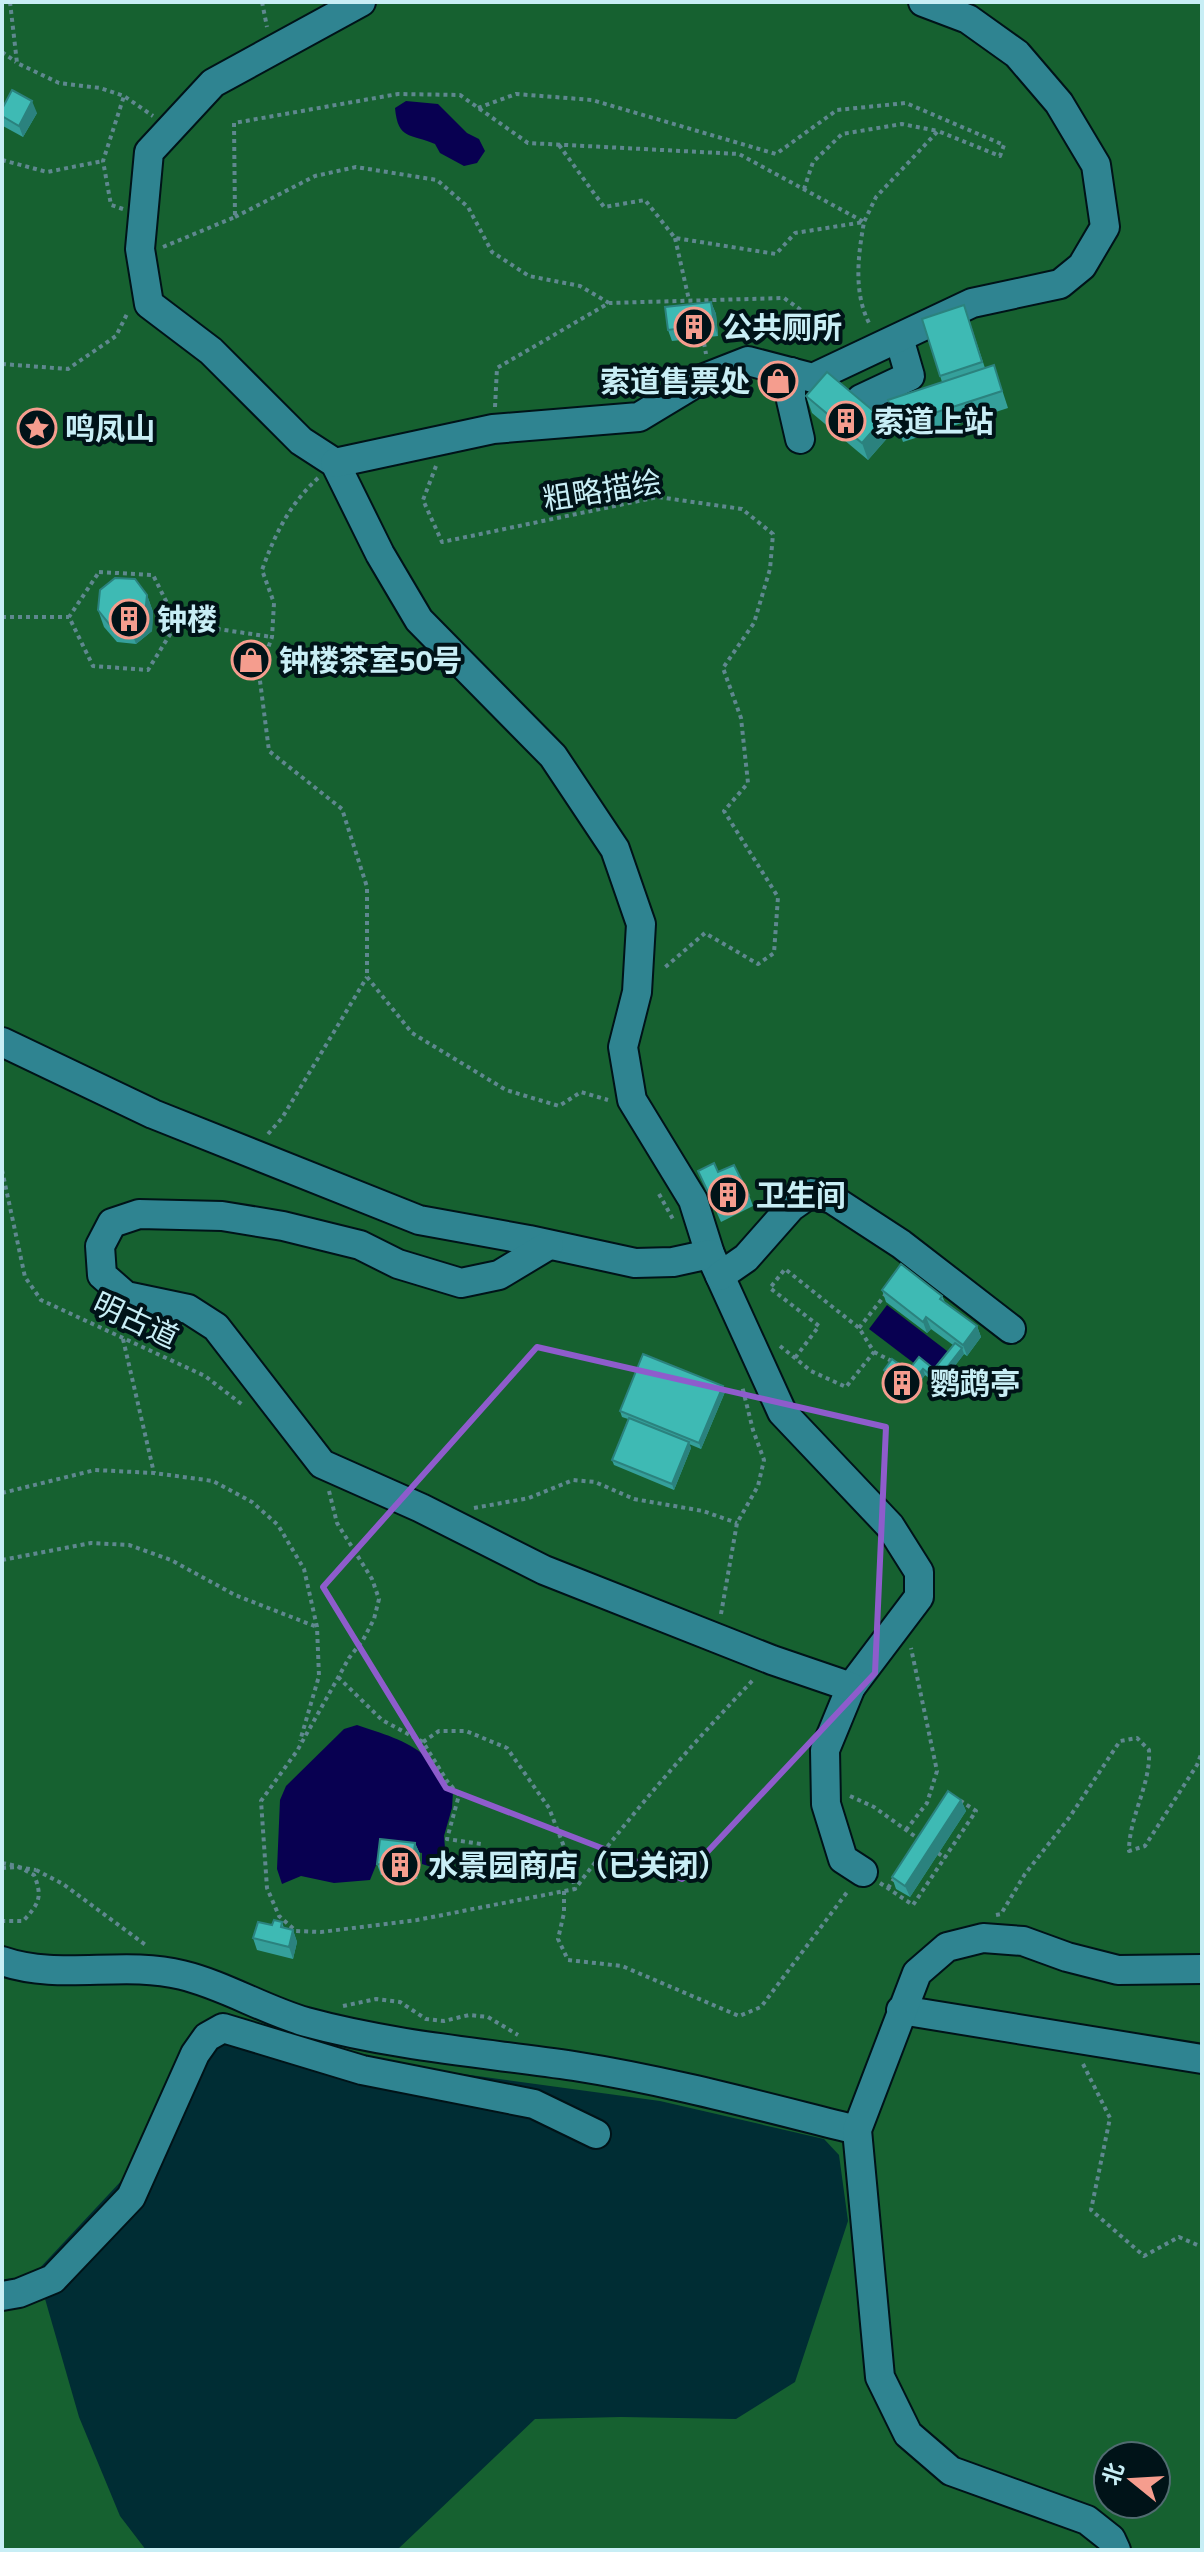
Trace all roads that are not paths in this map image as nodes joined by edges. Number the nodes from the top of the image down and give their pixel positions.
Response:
1 (361, 2) edge
2 (923, 2) edge
3 (882, 346) junction
4 (791, 372) junction
5 (861, 399) edge
6 (800, 439) dead end
7 (335, 463) junction
8 (2, 1042) edge
9 (549, 1245) junction
10 (715, 1265) junction
11 (1011, 1329) dead end
12 (851, 1687) junction
13 (863, 1872) road end
14 (2, 1961) edge
15 (1202, 1969) edge
16 (901, 2010) junction
17 (1202, 2059) edge
18 (857, 2130) junction
19 (596, 2134) dead end
20 (2, 2296) edge
21 (1116, 2550) edge

1 - 7 street
2 - 3 street
3 - 4 street
3 - 5 street
4 - 6 street
4 - 7 street
7 - 10 street
8 - 9 street
9 - 10 street
9 - 12 street
10 - 11 street
10 - 12 street
12 - 13 street
14 - 18 street
15 - 16 street
16 - 17 street
16 - 18 street
18 - 21 street
19 - 20 street

